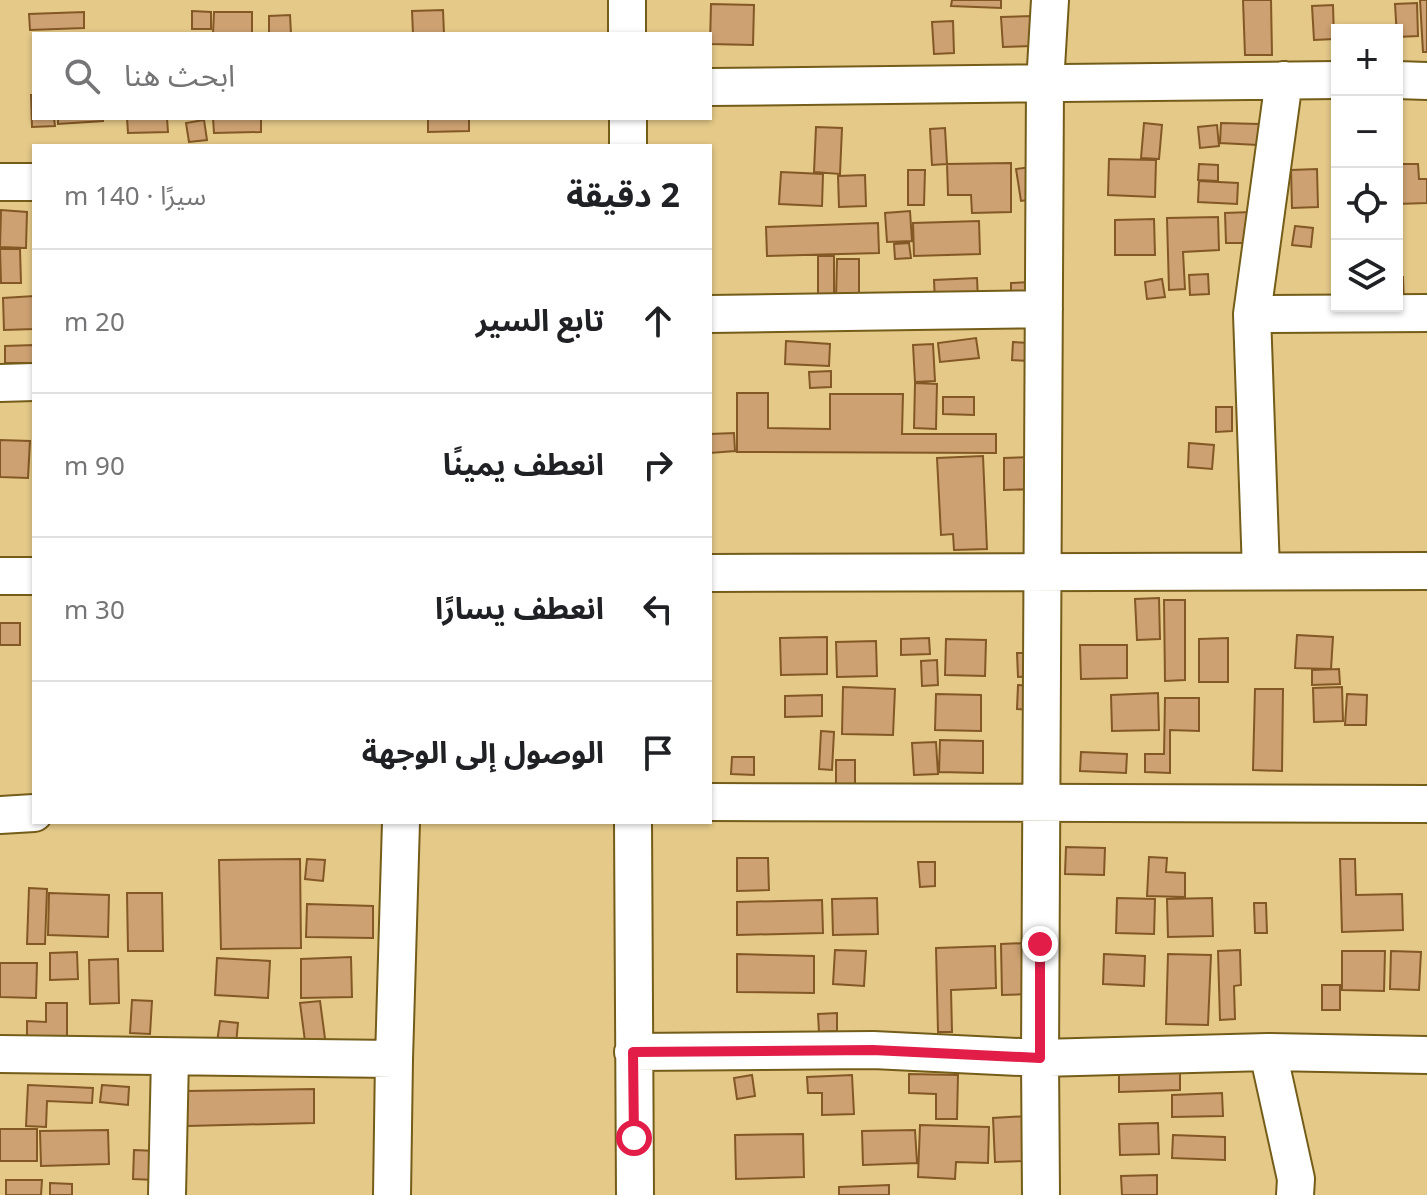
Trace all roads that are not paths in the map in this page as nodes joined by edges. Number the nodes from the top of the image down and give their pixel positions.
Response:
1 (627, 0) edge
2 (1050, 0) edge
3 (627, 32) edge
4 (1284, 80) junction
5 (1331, 80) edge
6 (1403, 80) edge
7 (1427, 81) edge
8 (1045, 84) junction
9 (712, 87) edge
10 (628, 120) edge
11 (628, 144) edge
12 (0, 182) edge
13 (32, 182) edge
14 (1044, 309) junction
15 (1427, 313) edge
16 (712, 314) edge
17 (1252, 314) junction
18 (32, 382) edge
19 (0, 383) edge
20 (1261, 571) junction
21 (1427, 571) edge
22 (1043, 572) junction
23 (712, 573) edge
24 (0, 576) edge
25 (32, 576) edge
26 (712, 802) edge
27 (1041, 802) junction
28 (1427, 804) edge
29 (32, 813) edge
30 (0, 815) edge
31 (401, 824) edge
32 (633, 824) edge
33 (633, 1052) junction
34 (1268, 1052) junction
35 (0, 1054) edge
36 (1427, 1055) edge
37 (170, 1057) junction
38 (1040, 1058) junction
39 (394, 1059) junction
40 (167, 1195) edge
41 (392, 1195) edge
42 (635, 1195) edge
43 (1041, 1195) edge
44 (1295, 1195) edge

1 - 3 street
2 - 8 street
4 - 5 street
4 - 8 street
4 - 17 street
6 - 7 street
8 - 9 street
8 - 14 street
10 - 11 street
12 - 13 street
14 - 16 street
14 - 22 street
15 - 17 street
17 - 20 street
18 - 19 street
20 - 21 street
20 - 22 street
22 - 23 street
22 - 27 street
24 - 25 street
26 - 27 street
27 - 28 street
27 - 38 street
29 - 30 street
31 - 39 street
32 - 33 street
33 - 38 street
33 - 42 street
34 - 36 street
34 - 38 street
34 - 44 street
35 - 37 street
37 - 39 street
37 - 40 street
38 - 43 street
39 - 41 street

